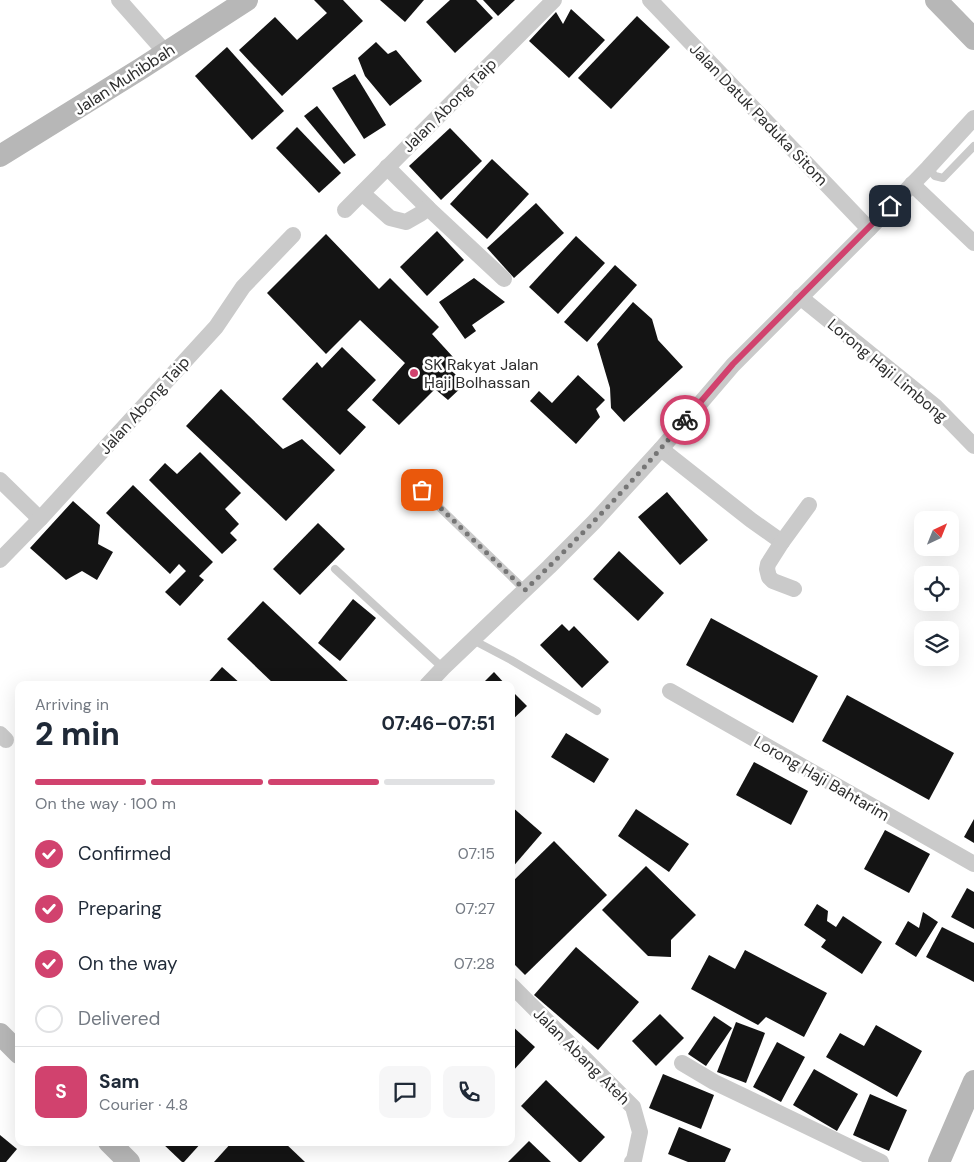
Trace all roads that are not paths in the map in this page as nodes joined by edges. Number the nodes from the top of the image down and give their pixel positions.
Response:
1 (119, 0) edge
2 (247, 0) edge
3 (554, 0) edge
4 (650, 0) edge
5 (936, 0) edge
6 (974, 40) edge
7 (165, 52) junction
8 (974, 118) edge
9 (974, 146) edge
10 (0, 156) edge
11 (387, 168) junction
12 (928, 168) junction
13 (912, 184) junction
14 (362, 192) junction
15 (428, 208) junction
16 (345, 210) dead end
17 (869, 229) junction
18 (292, 235) dead end
19 (974, 243) edge
20 (504, 279) dead end
21 (800, 297) junction
22 (974, 446) edge
23 (661, 449) junction
24 (409, 478) dead end
25 (0, 480) edge
26 (809, 505) dead end
27 (40, 519) junction
28 (782, 542) junction
29 (0, 560) edge
30 (335, 569) dead end
31 (794, 589) dead end
32 (525, 590) junction
33 (473, 640) junction
34 (443, 668) junction
35 (431, 681) edge
36 (670, 692) dead end
37 (597, 711) dead end
38 (974, 864) edge
39 (515, 989) edge
40 (0, 1034) edge
41 (15, 1049) edge
42 (682, 1063) dead end
43 (974, 1081) edge
44 (113, 1146) edge
45 (129, 1162) edge
46 (632, 1162) edge
47 (881, 1162) edge
48 (939, 1162) edge

1 - 7 street
2 - 7 main road, Jalan Muhibbah
3 - 11 street, Jalan Abong Taip
4 - 17 street, Jalan Datuk Paduka Sitom
5 - 6 main road
7 - 10 main road, Jalan Muhibbah
8 - 12 street
9 - 12 lane
11 - 14 street, Jalan Abong Taip
11 - 15 street
12 - 13 street
13 - 17 street
13 - 19 street
14 - 15 street
14 - 16 street, Jalan Abong Taip
15 - 20 street
17 - 21 street
18 - 27 street, Jalan Abong Taip
21 - 22 street, Lorong Haji Limbong
21 - 23 street
23 - 28 street
23 - 32 street
24 - 32 lane
25 - 27 street
26 - 28 street
27 - 29 street, Jalan Abong Taip
28 - 31 street
30 - 34 lane
32 - 33 street
33 - 34 street
33 - 37 lane
34 - 35 street
36 - 38 street, Lorong Haji Bahtarim
39 - 46 street, Jalan Abang Ateh
40 - 41 main road
42 - 47 street
43 - 48 main road
44 - 45 main road

